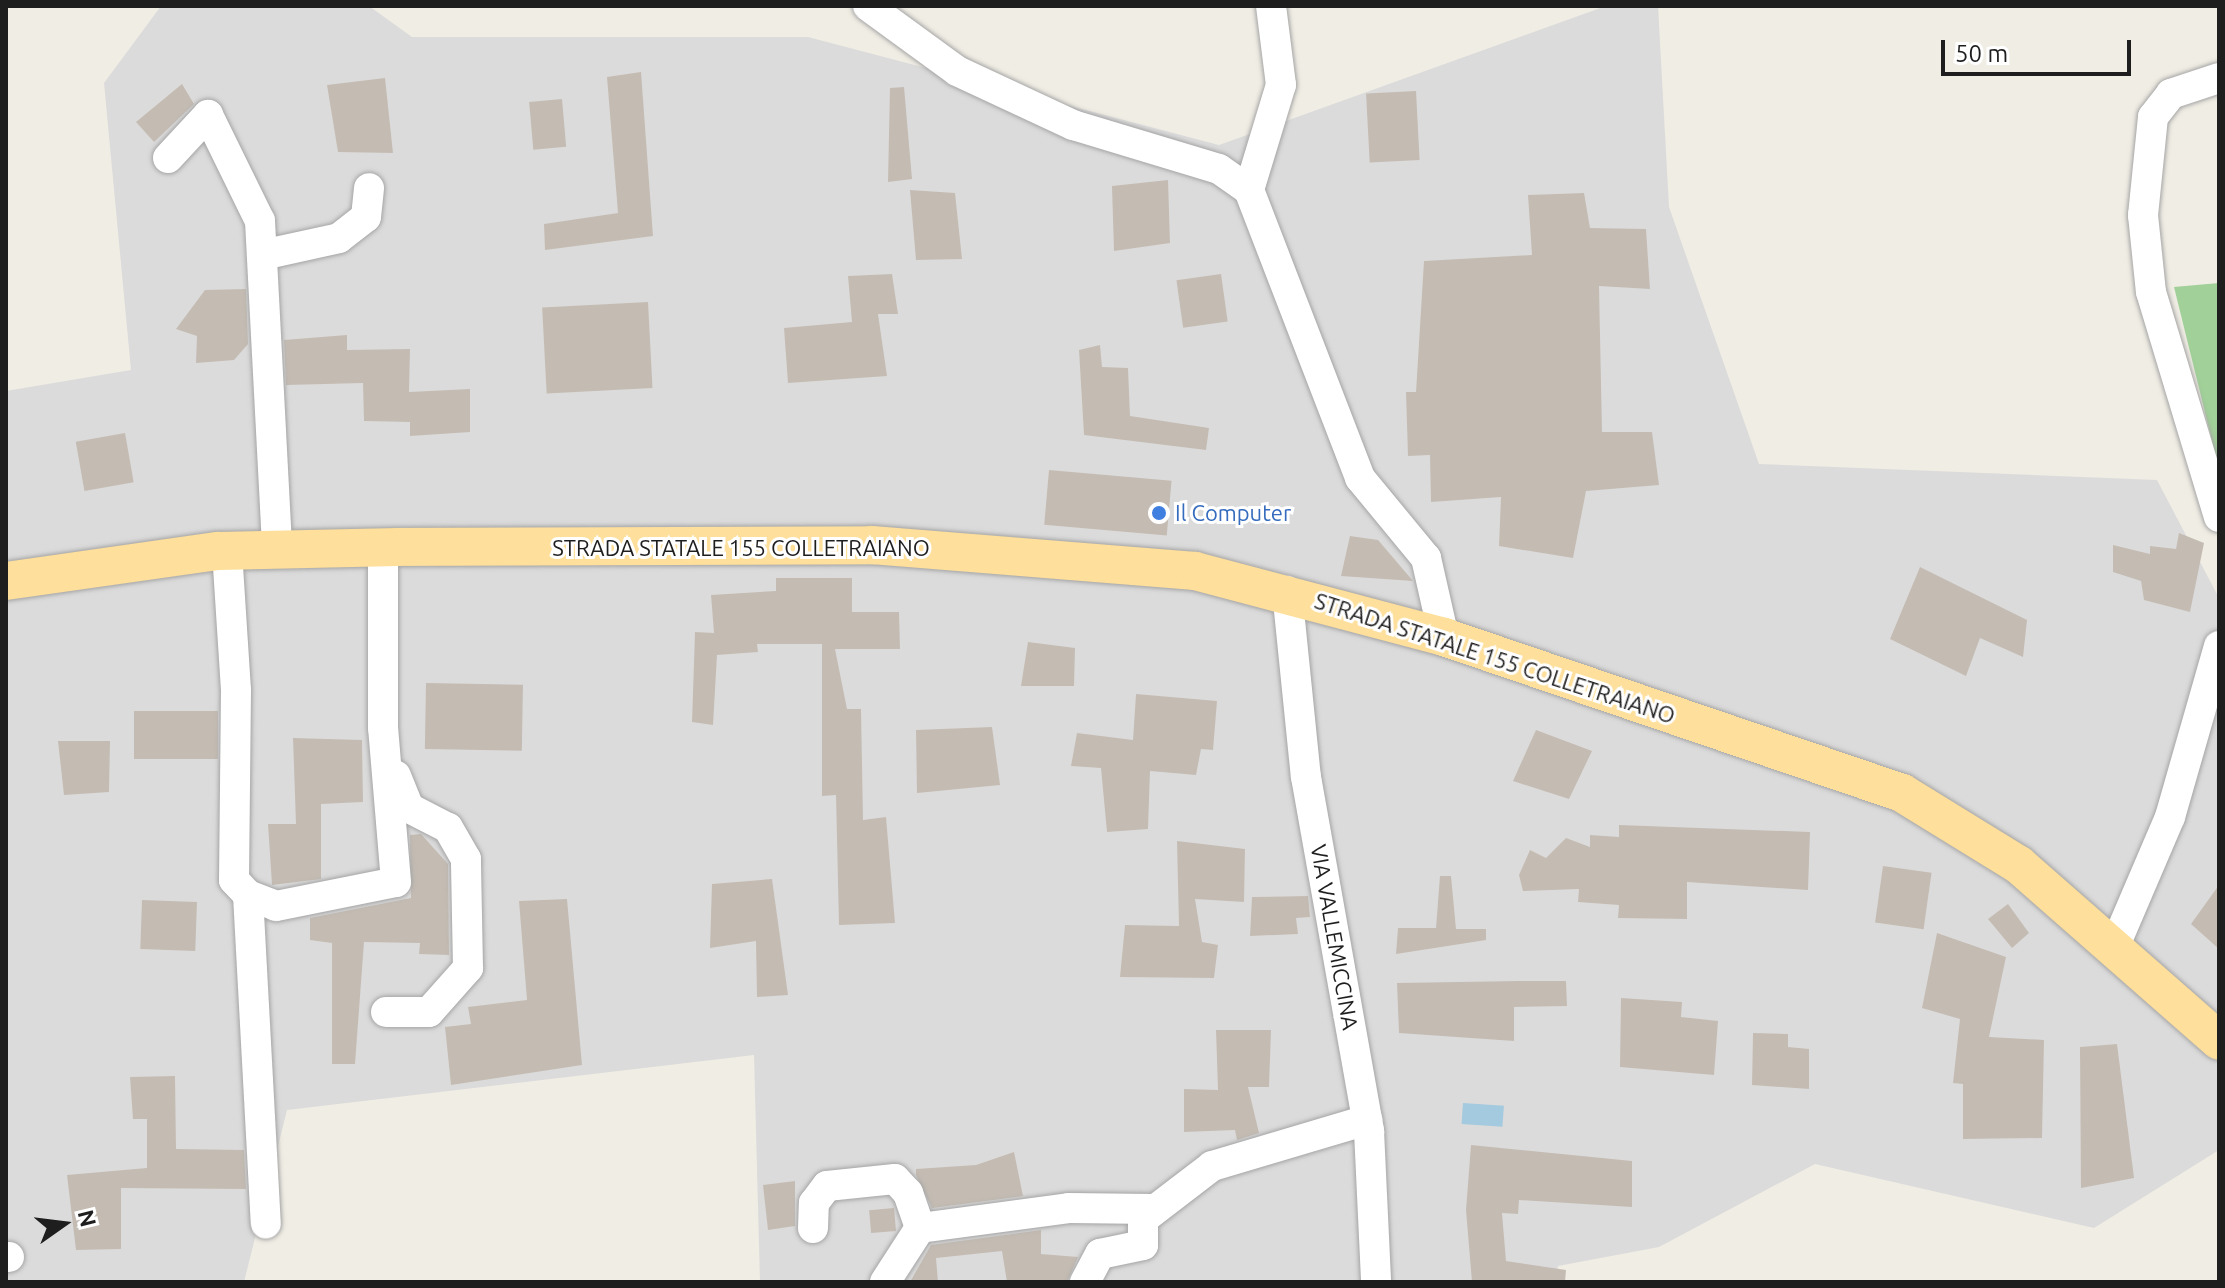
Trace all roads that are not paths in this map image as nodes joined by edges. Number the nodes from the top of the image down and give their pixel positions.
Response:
1 (868, 6) edge
2 (1271, 6) edge
3 (2219, 78) edge
4 (168, 158) dead end
5 (369, 188) dead end
6 (1249, 190) junction
7 (262, 255) junction
8 (2219, 517) edge
9 (383, 548) junction
10 (277, 550) junction
11 (227, 551) junction
12 (6, 581) edge
13 (1287, 591) junction
14 (1444, 637) junction
15 (2219, 646) edge
16 (389, 759) junction
17 (248, 895) junction
18 (2113, 950) junction
19 (386, 1012) dead end
20 (2219, 1041) edge
21 (1367, 1120) junction
22 (1153, 1209) junction
23 (266, 1224) dead end
24 (813, 1228) dead end
25 (920, 1228) junction
26 (885, 1282) edge
27 (1085, 1282) edge
28 (1376, 1282) edge

1 - 6 street
2 - 6 street
3 - 8 street
4 - 7 street
5 - 7 street
6 - 14 street
7 - 10 street
9 - 10 main road, STRADA STATALE 155 COLLETRAIANO
9 - 13 main road, STRADA STATALE 155 COLLETRAIANO
9 - 16 street
10 - 11 main road, STRADA STATALE 155 COLLETRAIANO
11 - 12 main road, STRADA STATALE 155 COLLETRAIANO
11 - 17 street
13 - 14 main road, STRADA STATALE 155 COLLETRAIANO
13 - 21 street, VIA VALLEMICCINA
14 - 18 main road, STRADA STATALE 155 COLLETRAIANO
15 - 18 street
16 - 17 street
16 - 19 street
17 - 23 street
18 - 20 main road, STRADA STATALE 155 COLLETRAIANO
21 - 22 street
21 - 28 street, VIA VALLEMICCINA
22 - 25 street
22 - 27 street
24 - 25 street
25 - 26 street

